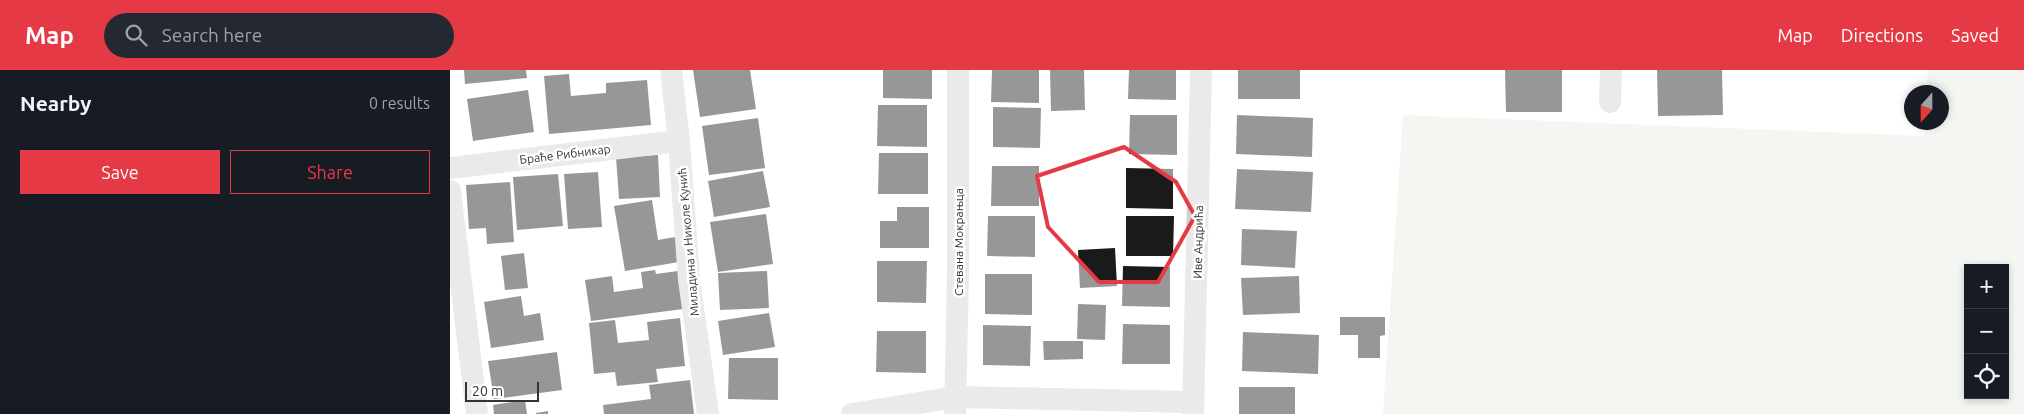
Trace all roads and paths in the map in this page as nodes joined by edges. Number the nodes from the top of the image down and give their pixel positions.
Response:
1 (671, 70) edge
2 (958, 70) edge
3 (1201, 70) edge
4 (1612, 70) edge
5 (1610, 102) dead end
6 (679, 141) junction
7 (450, 168) edge
8 (450, 190) edge
9 (955, 406) edge
10 (1193, 408) edge
11 (477, 414) edge
12 (708, 414) edge
13 (852, 414) edge

1 - 6 street, Миладина и Николе Кунић
2 - 9 street, Стевана Мокрањца
3 - 10 street, Иве Андрића
4 - 5 street
6 - 7 street, Браће Рибникар
6 - 12 street, Миладина и Николе Кунић
8 - 11 street
9 - 10 street
9 - 13 street

